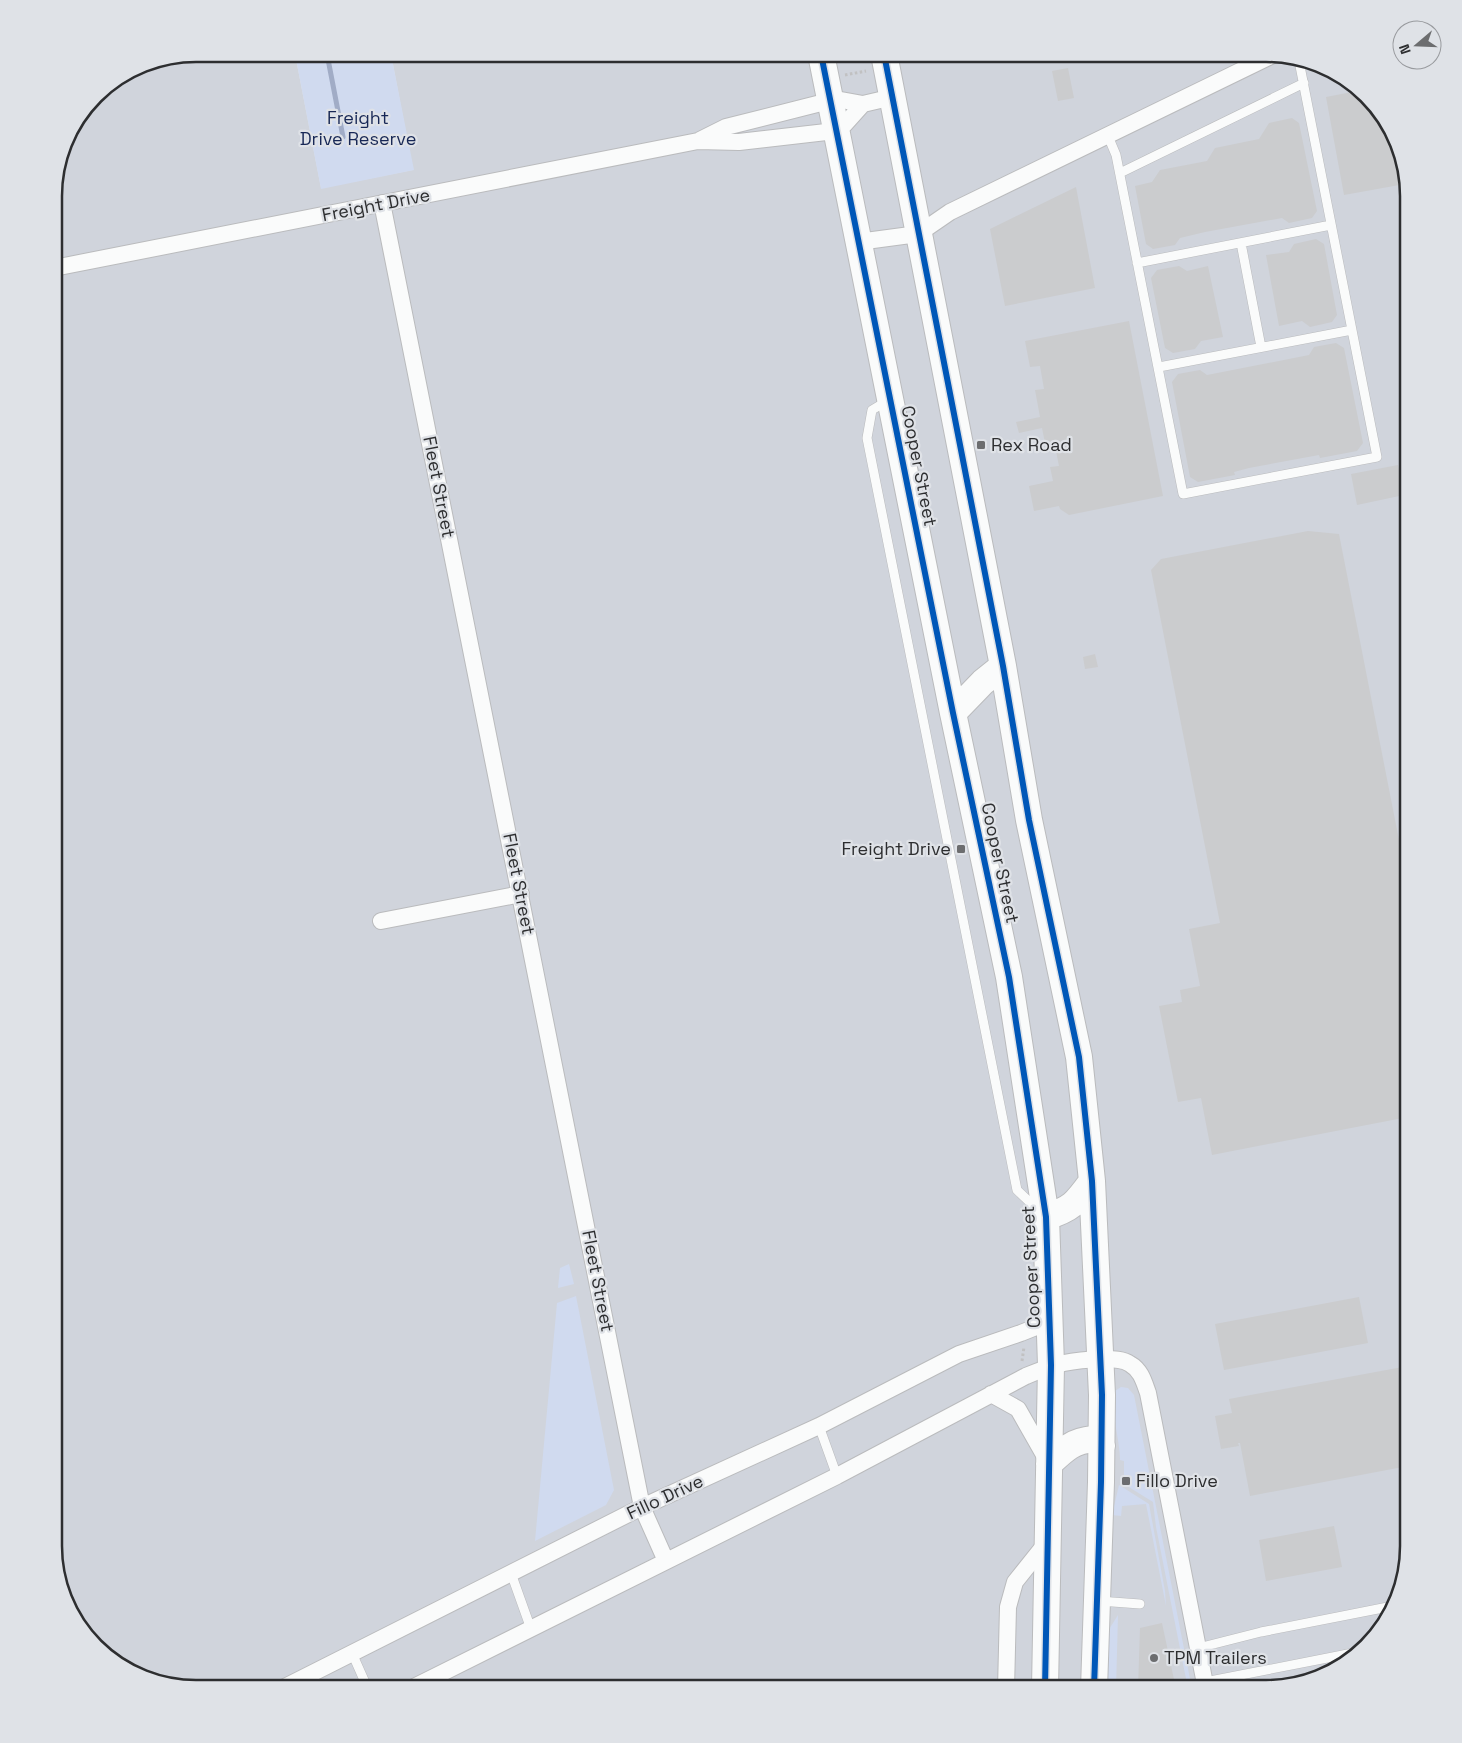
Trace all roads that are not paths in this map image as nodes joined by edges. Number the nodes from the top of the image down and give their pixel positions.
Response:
1 (823, 63) edge
2 (876, 63) edge
3 (1257, 63) edge
4 (1300, 67) edge
5 (1304, 83) junction
6 (893, 97) junction
7 (829, 101) junction
8 (863, 104) junction
9 (835, 131) junction
10 (1108, 136) junction
11 (698, 141) junction
12 (1120, 173) junction
13 (382, 203) junction
14 (1331, 225) junction
15 (918, 234) junction
16 (858, 242) junction
17 (1242, 243) junction
18 (1137, 263) junction
19 (63, 266) edge
20 (1352, 330) junction
21 (1261, 347) junction
22 (1159, 367) junction
23 (890, 398) junction
24 (1003, 666) junction
25 (953, 713) junction
26 (521, 894) junction
27 (381, 921) dead end
28 (1092, 1181) junction
29 (1046, 1217) junction
30 (1048, 1312) junction
31 (1100, 1360) junction
32 (1051, 1365) junction
33 (991, 1394) junction
34 (819, 1426) junction
35 (1102, 1446) junction
36 (1049, 1464) junction
37 (837, 1476) junction
38 (642, 1507) junction
39 (1047, 1542) junction
40 (666, 1562) junction
41 (511, 1573) junction
42 (1097, 1601) junction
43 (1140, 1604) dead end
44 (1385, 1607) edge
45 (530, 1629) junction
46 (1198, 1648) junction
47 (352, 1654) junction
48 (1344, 1655) edge
49 (301, 1680) edge
50 (364, 1680) edge
51 (428, 1680) edge
52 (1006, 1680) edge
53 (1045, 1680) edge
54 (1094, 1680) edge
55 (1204, 1680) edge
56 (1232, 1680) edge

1 - 7 main road, Cooper Street
2 - 6 main road
3 - 10 street
4 - 5 lane
5 - 12 lane
5 - 14 lane
6 - 8 street, Freight Drive
6 - 15 main road
7 - 8 street, Freight Drive
7 - 9 main road, Cooper Street
7 - 11 street, Freight Drive
8 - 9 street
9 - 11 street, Freight Drive
9 - 16 main road, Cooper Street
10 - 12 lane
10 - 15 street
11 - 13 street, Freight Drive
12 - 18 lane
13 - 19 street, Freight Drive
13 - 26 street, Fleet Street
14 - 17 lane
14 - 20 lane
15 - 16 street
15 - 24 main road
16 - 23 main road, Cooper Street
17 - 18 lane
17 - 21 lane
18 - 22 lane
20 - 21 lane
20 - 22 lane
21 - 22 lane
23 - 25 main road, Cooper Street
23 - 29 lane, Cooper Street
24 - 25 main road
24 - 28 main road
25 - 29 main road, Cooper Street
26 - 27 street
26 - 38 street, Fleet Street
28 - 29 main road
28 - 31 main road
29 - 30 main road, Cooper Street
30 - 32 main road, Cooper Street
30 - 34 street, Fillo Drive
31 - 32 street
31 - 35 main road
31 - 46 street
32 - 33 street
32 - 36 main road, Cooper Street
33 - 36 street
33 - 37 street
34 - 37 lane
34 - 38 street, Fillo Drive
35 - 36 main road
35 - 42 main road
36 - 39 main road, Cooper Street
37 - 40 street
38 - 40 street, Fleet Street
38 - 41 street, Fillo Drive
39 - 52 street
39 - 53 main road, Cooper Street
40 - 45 street
41 - 45 lane
41 - 47 street, Fillo Drive
42 - 43 lane
42 - 54 main road
44 - 46 lane
45 - 51 street
46 - 55 street
47 - 49 street, Fillo Drive
47 - 50 lane
48 - 56 lane

